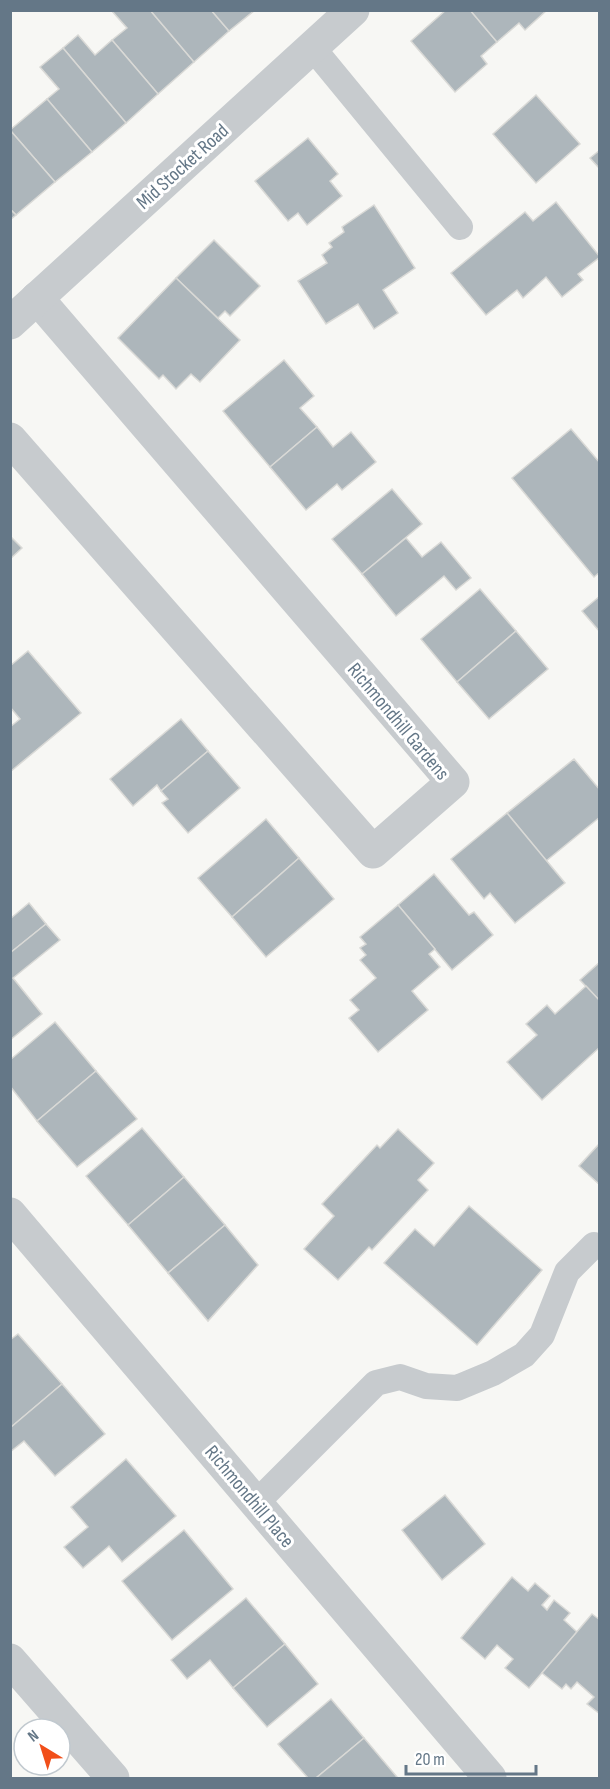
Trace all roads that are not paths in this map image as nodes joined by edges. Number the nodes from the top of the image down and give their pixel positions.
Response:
1 (353, 10) edge
2 (312, 48) junction
3 (460, 228) dead end
4 (37, 298) junction
5 (10, 322) edge
6 (10, 439) edge
7 (10, 1214) edge
8 (594, 1245) dead end
9 (256, 1503) junction
10 (10, 1660) edge
11 (113, 1779) edge
12 (490, 1779) edge

1 - 2 street, Mid Stocket Road
2 - 3 lane
2 - 4 street, Mid Stocket Road
4 - 5 street, Mid Stocket Road
4 - 6 street, Richmondhill Gardens
7 - 9 street, Richmondhill Place
8 - 9 lane
9 - 12 street, Richmondhill Place
10 - 11 street

